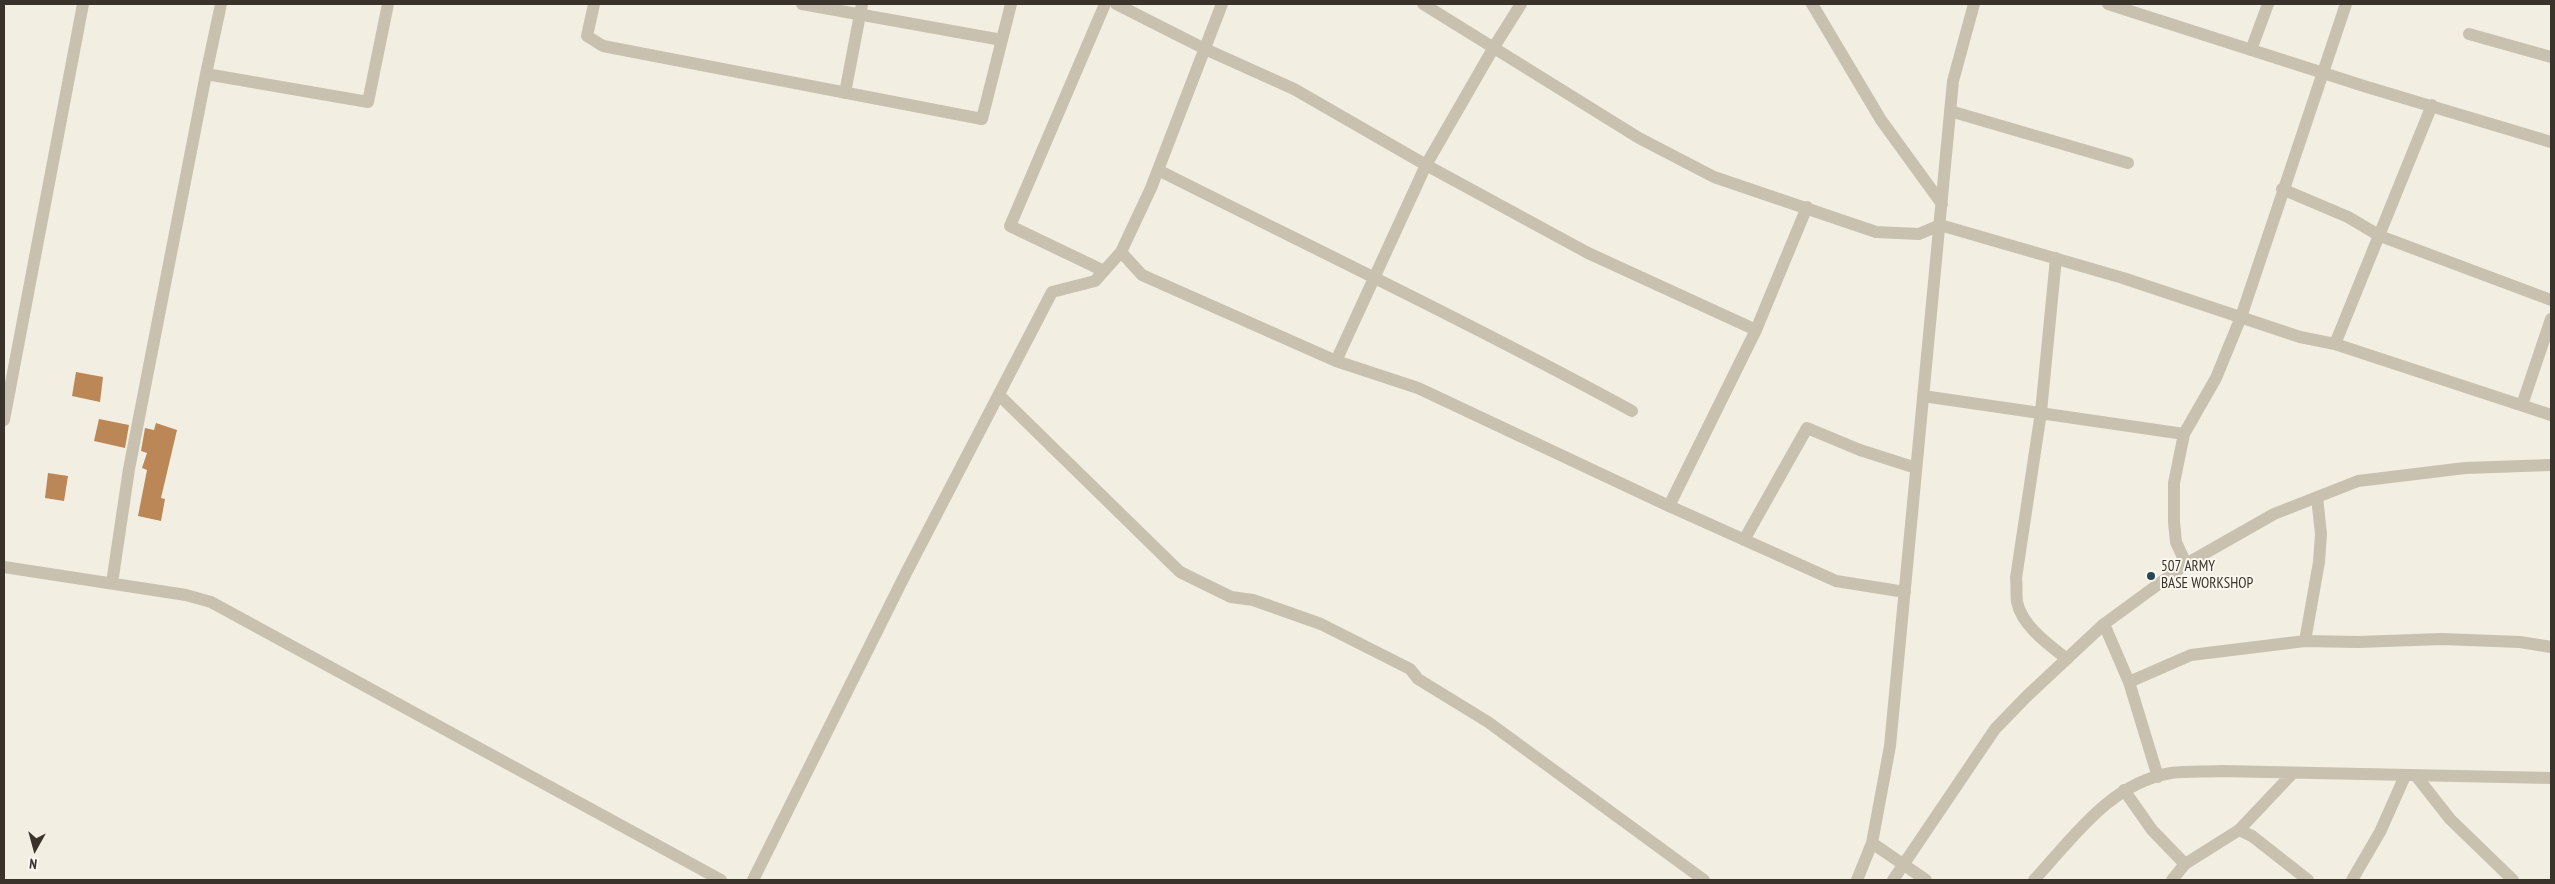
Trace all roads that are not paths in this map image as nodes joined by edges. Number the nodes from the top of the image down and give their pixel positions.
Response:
1 (83, 4) edge
2 (221, 4) edge
3 (388, 4) edge
4 (594, 4) edge
5 (802, 4) edge
6 (1012, 4) edge
7 (1105, 4) edge
8 (1116, 4) edge
9 (1222, 4) edge
10 (1423, 4) edge
11 (1521, 4) edge
12 (1812, 4) edge
13 (1974, 4) edge
14 (2108, 4) edge
15 (2268, 4) edge
16 (2346, 4) edge
17 (861, 9) edge
18 (2469, 34) dead end
19 (1002, 40) junction
20 (1494, 47) junction
21 (1205, 49) junction
22 (2251, 50) junction
23 (2551, 57) edge
24 (2323, 72) junction
25 (206, 74) junction
26 (845, 93) junction
27 (2432, 105) junction
28 (1950, 111) junction
29 (2551, 142) edge
30 (2128, 163) dead end
31 (1426, 165) junction
32 (1158, 170) junction
33 (2282, 188) junction
34 (1942, 204) junction
35 (1807, 207) junction
36 (1940, 225) junction
37 (2380, 236) junction
38 (1121, 252) junction
39 (2056, 258) junction
40 (1104, 270) junction
41 (1375, 276) junction
42 (2551, 300) edge
43 (2241, 317) junction
44 (2551, 319) edge
45 (1756, 330) junction
46 (2334, 344) junction
47 (9, 361) edge
48 (1336, 361) junction
49 (998, 395) junction
50 (1923, 396) junction
51 (2522, 405) junction
52 (1632, 411) dead end
53 (2041, 412) junction
54 (2551, 415) edge
55 (4, 420) edge
56 (2184, 434) junction
57 (2551, 465) edge
58 (1916, 468) junction
59 (2317, 497) junction
60 (1669, 506) junction
61 (1744, 540) junction
62 (2186, 564) junction
63 (4, 567) edge
64 (112, 583) junction
65 (1905, 592) junction
66 (2104, 624) junction
67 (2305, 641) junction
68 (2551, 647) edge
69 (2067, 659) junction
70 (2129, 682) junction
71 (2292, 774) junction
72 (2158, 777) junction
73 (2411, 777) junction
74 (2551, 778) edge
75 (2124, 790) junction
76 (2239, 830) junction
77 (1872, 843) junction
78 (2185, 864) junction
79 (1904, 865) junction
80 (721, 880) edge
81 (753, 880) edge
82 (1704, 880) edge
83 (1857, 880) edge
84 (1893, 880) edge
85 (1926, 880) edge
86 (2034, 880) edge
87 (2172, 880) edge
88 (2308, 880) edge
89 (2352, 880) edge
90 (2513, 880) edge

1 - 47 street
2 - 25 street
3 - 25 street
4 - 26 street
5 - 17 street
6 - 19 street
7 - 40 street
8 - 21 street
9 - 21 street
10 - 20 street
11 - 20 street
12 - 34 street
13 - 28 street
14 - 22 street
15 - 22 street
16 - 24 street
17 - 19 street
17 - 26 street
18 - 23 street
19 - 26 street
20 - 31 street
20 - 35 street
21 - 31 street
21 - 32 street
22 - 24 street
24 - 27 street
24 - 33 street
25 - 64 street
27 - 29 street
27 - 37 street
28 - 30 street
28 - 34 street
31 - 41 street
31 - 45 street
32 - 38 street
32 - 41 street
33 - 37 street
33 - 43 street
34 - 36 street
35 - 36 street
35 - 45 street
36 - 39 street
36 - 50 street
37 - 42 street
37 - 46 street
38 - 40 street
38 - 48 street
39 - 43 street
39 - 53 street
40 - 49 street
41 - 48 street
41 - 52 street
43 - 46 street
43 - 56 street
44 - 51 street
45 - 60 street
46 - 51 street
47 - 55 street
48 - 60 street
49 - 81 street
49 - 82 street
50 - 53 street
50 - 58 street
51 - 54 street
53 - 56 street
53 - 69 street
56 - 62 street
57 - 59 street
58 - 61 street
58 - 65 street
59 - 62 street
59 - 67 street
60 - 61 street
61 - 65 street
62 - 66 street
63 - 64 street
64 - 80 street
65 - 77 street
66 - 69 street
66 - 70 street
67 - 68 street
67 - 70 street
69 - 79 street
70 - 72 street
71 - 72 street
71 - 73 street
71 - 76 street
72 - 75 street
73 - 74 street
73 - 89 street
73 - 90 street
75 - 78 street
75 - 86 street
76 - 78 street
76 - 88 street
77 - 79 street
77 - 83 street
78 - 87 street
79 - 84 street
79 - 85 street

